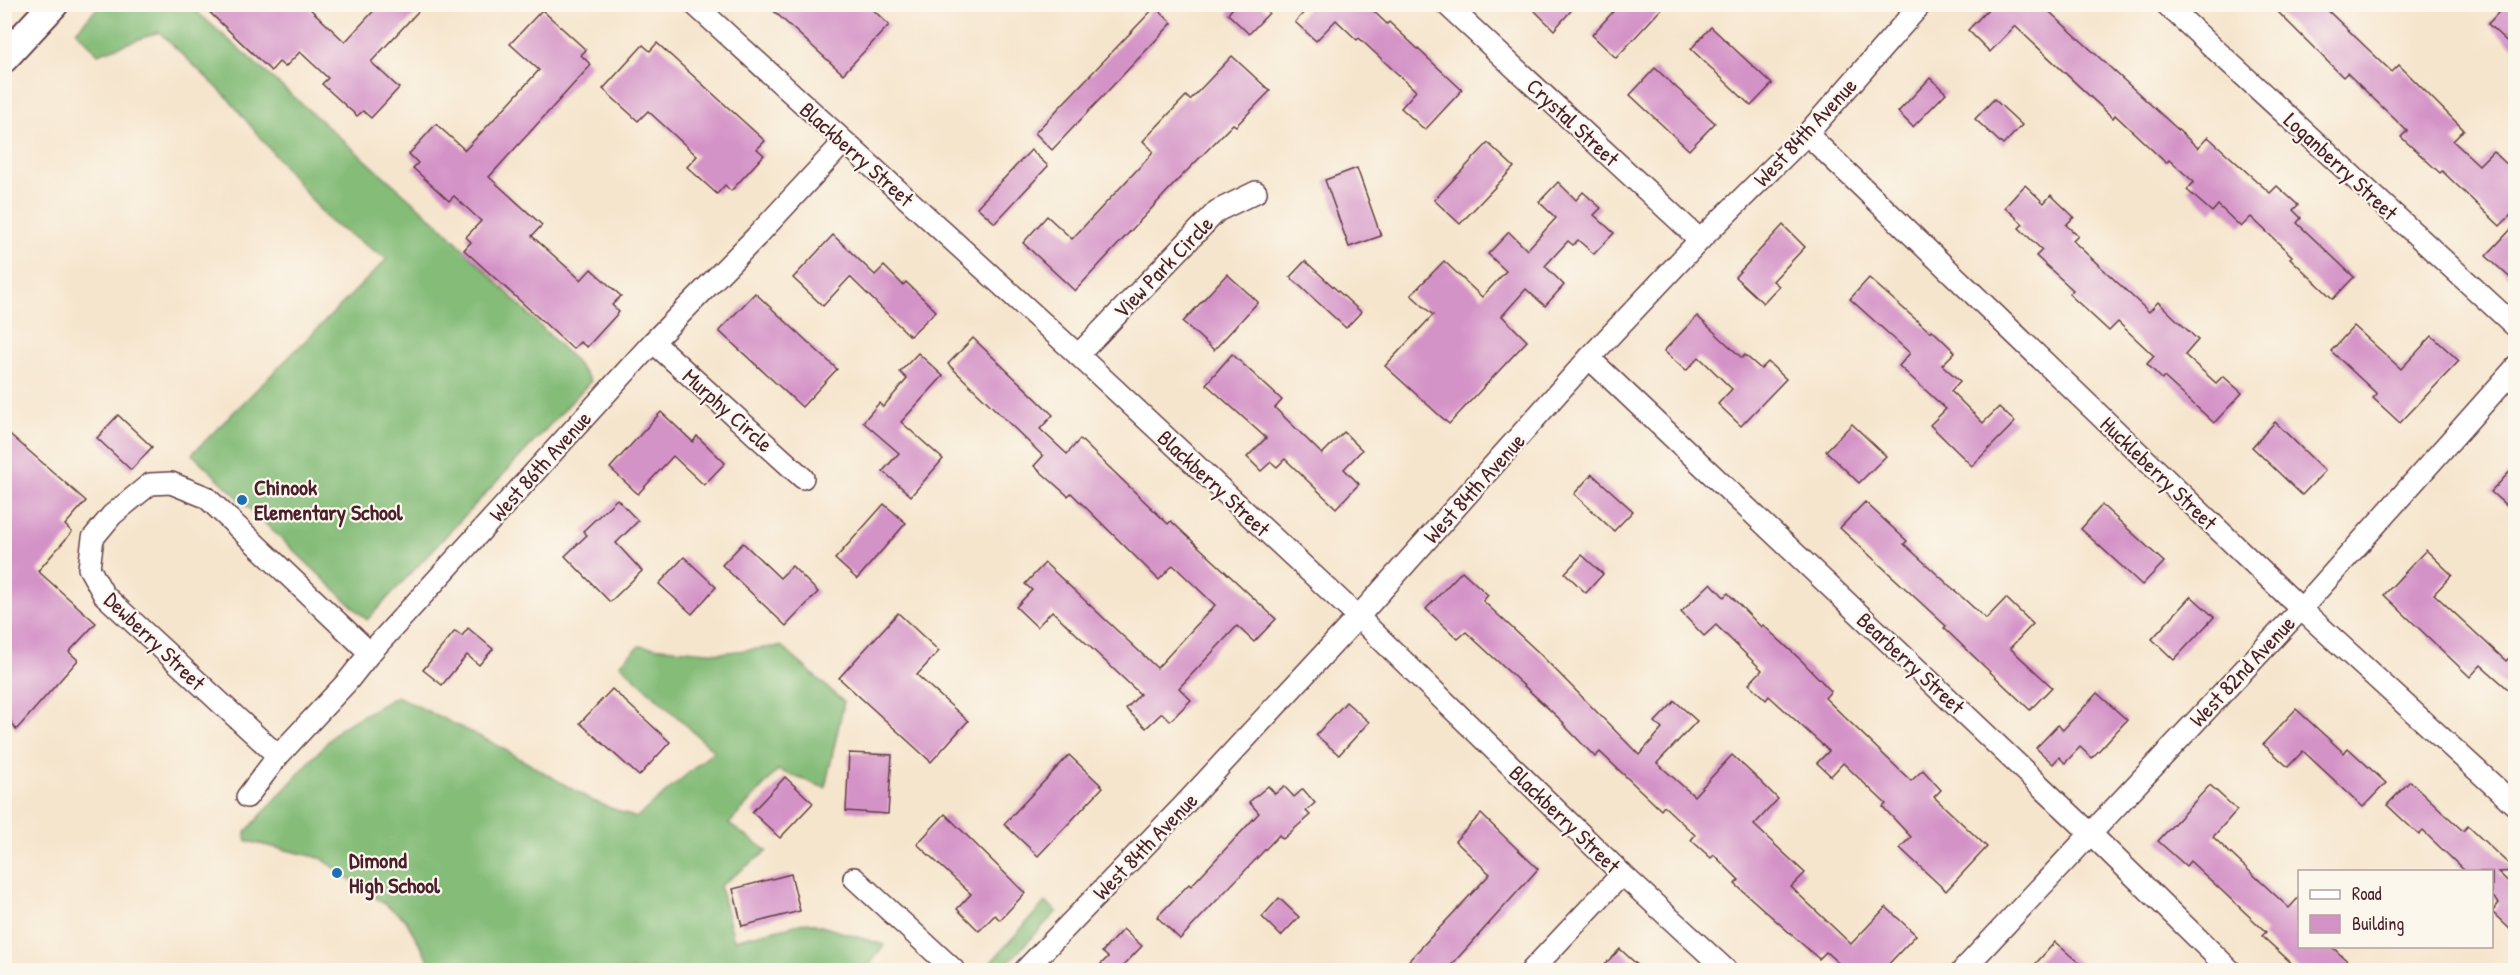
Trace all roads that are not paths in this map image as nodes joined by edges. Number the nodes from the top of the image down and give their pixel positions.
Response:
1 (54, 4) edge
2 (694, 4) edge
3 (1446, 4) edge
4 (1921, 4) edge
5 (2166, 4) edge
6 (4, 58) edge
7 (1807, 134) junction
8 (843, 143) junction
9 (1256, 192) dead end
10 (1700, 240) junction
11 (2516, 327) edge
12 (653, 342) junction
13 (1078, 355) junction
14 (1589, 358) junction
15 (2516, 366) edge
16 (803, 478) dead end
17 (2301, 609) junction
18 (1358, 617) junction
19 (370, 653) junction
20 (278, 756) junction
21 (247, 797) dead end
22 (2516, 806) edge
23 (2090, 833) junction
24 (1622, 874) junction
25 (854, 878) dead end
26 (954, 970) edge
27 (1025, 970) edge
28 (1532, 970) edge
29 (1726, 970) edge
30 (1962, 970) edge
31 (2230, 970) edge

1 - 6 street
2 - 8 street, Blackberry Street
3 - 10 street, Crystal Street
4 - 7 street, West 84th Avenue
5 - 11 street, Loganberry Street
7 - 10 street, West 84th Avenue
7 - 17 street, Huckleberry Street
8 - 12 street, West 86th Avenue
8 - 13 street, Blackberry Street
9 - 13 street, View Park Circle
10 - 14 street, West 84th Avenue
12 - 16 street, Murphy Circle
12 - 19 street, West 86th Avenue
13 - 18 street, Blackberry Street
14 - 18 street, West 84th Avenue
14 - 23 street, Bearberry Street
15 - 17 street, West 82nd Avenue
17 - 22 street, Huckleberry Street
17 - 23 street, West 82nd Avenue
18 - 24 street, Blackberry Street
18 - 27 street, West 84th Avenue
19 - 20 street, West 86th Avenue
19 - 20 street, Dewberry Street
20 - 21 street, West 86th Avenue
23 - 30 street, West 82nd Avenue
23 - 31 street, Bearberry Street
24 - 28 street
24 - 29 street, Blackberry Street
25 - 26 street

